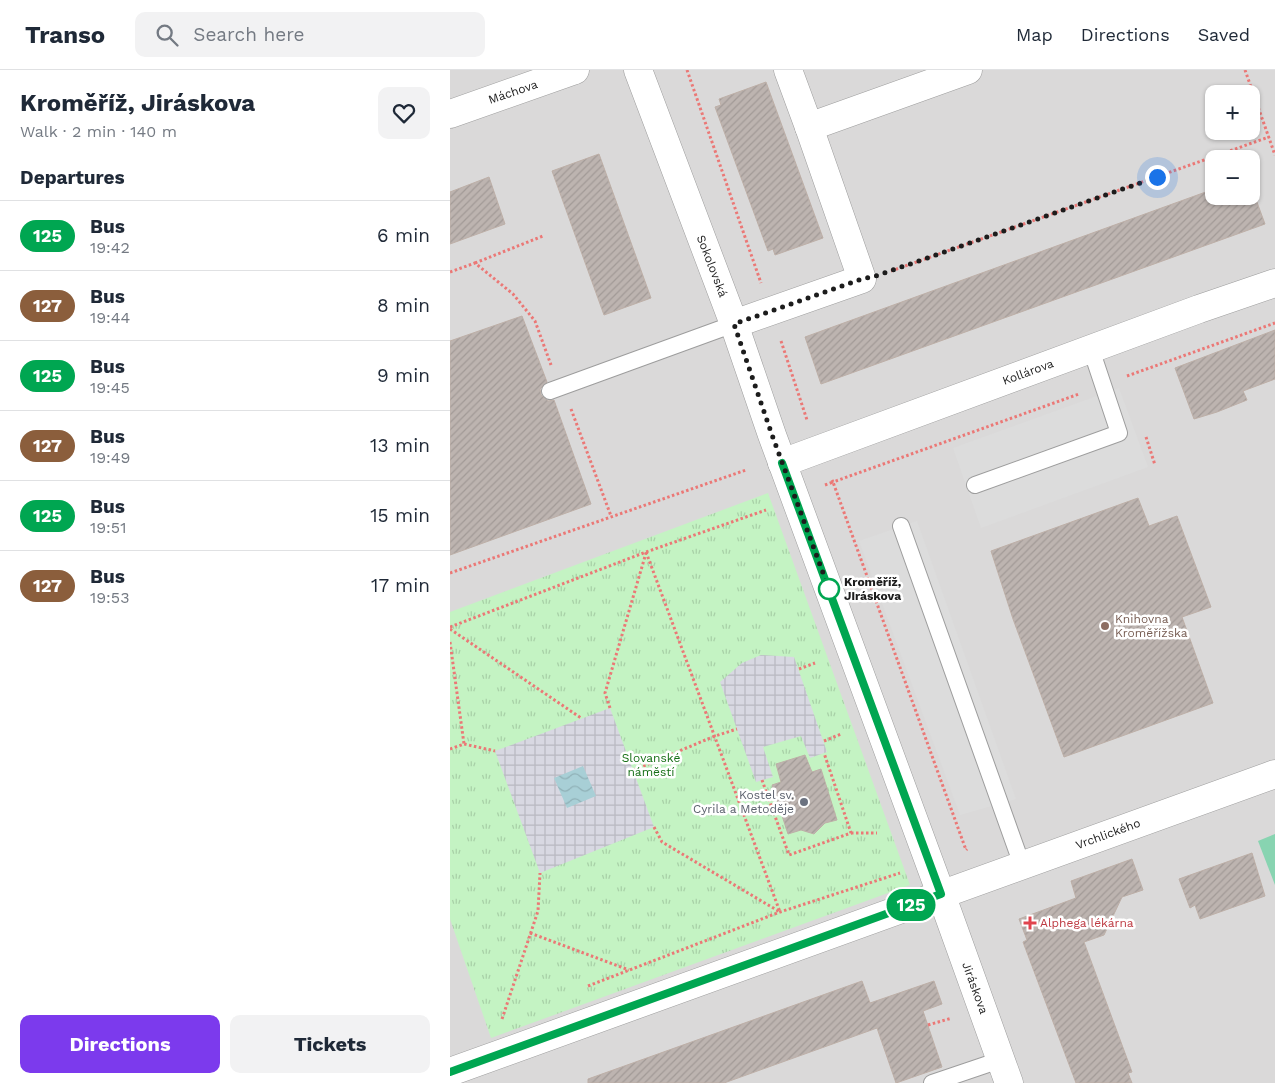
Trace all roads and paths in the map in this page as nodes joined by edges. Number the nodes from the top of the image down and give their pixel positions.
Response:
1 (576, 70) edge
2 (638, 70) edge
3 (687, 70) edge
4 (788, 70) edge
5 (968, 70) edge
6 (1245, 70) edge
7 (450, 114) edge
8 (809, 127) junction
9 (1269, 137) junction
10 (1275, 155) edge
11 (543, 236) dead end
12 (475, 263) dead end
13 (862, 279) junction
14 (1275, 283) edge
15 (771, 311) junction
16 (1275, 323) edge
17 (734, 324) junction
18 (1091, 349) junction
19 (1103, 385) junction
20 (550, 391) dead end
21 (807, 420) dead end
22 (782, 463) junction
23 (746, 470) dead end
24 (832, 482) dead end
25 (975, 485) dead end
26 (762, 512) dead end
27 (901, 526) dead end
28 (646, 552) junction
29 (450, 573) edge
30 (450, 628) edge
31 (450, 642) edge
32 (815, 663) dead end
33 (799, 669) dead end
34 (610, 708) dead end
35 (581, 718) dead end
36 (737, 729) dead end
37 (841, 734) dead end
38 (714, 736) junction
39 (824, 741) dead end
40 (464, 744) junction
41 (450, 749) edge
42 (495, 751) dead end
43 (824, 753) dead end
44 (634, 770) dead end
45 (1275, 774) edge
46 (762, 780) dead end
47 (654, 827) dead end
48 (850, 833) junction
49 (877, 833) dead end
50 (930, 863) junction
51 (1022, 865) junction
52 (540, 873) dead end
53 (941, 894) junction
54 (780, 912) junction
55 (530, 933) junction
56 (629, 970) junction
57 (584, 988) dead end
58 (511, 1017) dead end
59 (952, 1018) dead end
60 (928, 1025) dead end
61 (1004, 1071) edge
62 (450, 1072) edge
63 (932, 1083) edge

1 - 7 street, Máchova
2 - 17 street, Sokolovská
3 - 15 path
4 - 8 street
5 - 8 street
6 - 9 path
8 - 13 street
9 - 10 path
9 - 13 path
11 - 12 path
13 - 15 street
14 - 18 street, Kollárova
15 - 17 street
15 - 21 path
16 - 19 path
17 - 20 lane
17 - 22 street, Sokolovská
18 - 19 lane
18 - 22 street, Kollárova
19 - 24 path
19 - 25 lane
22 - 50 street
23 - 29 path
26 - 28 path
27 - 51 lane
28 - 30 path
28 - 34 path
28 - 38 path
30 - 35 path
31 - 40 path
32 - 33 path
36 - 38 path
37 - 39 path
38 - 44 path
38 - 54 path
40 - 41 path
40 - 42 path
43 - 48 path
45 - 51 street, Vrchlického
46 - 48 path
47 - 54 path
48 - 49 path
50 - 53 street
50 - 54 path
51 - 53 street, Vrchlického
52 - 55 path
53 - 61 street, Jiráskova
53 - 62 street
54 - 56 path
55 - 56 path
55 - 58 path
56 - 57 path
59 - 60 path
61 - 63 lane

